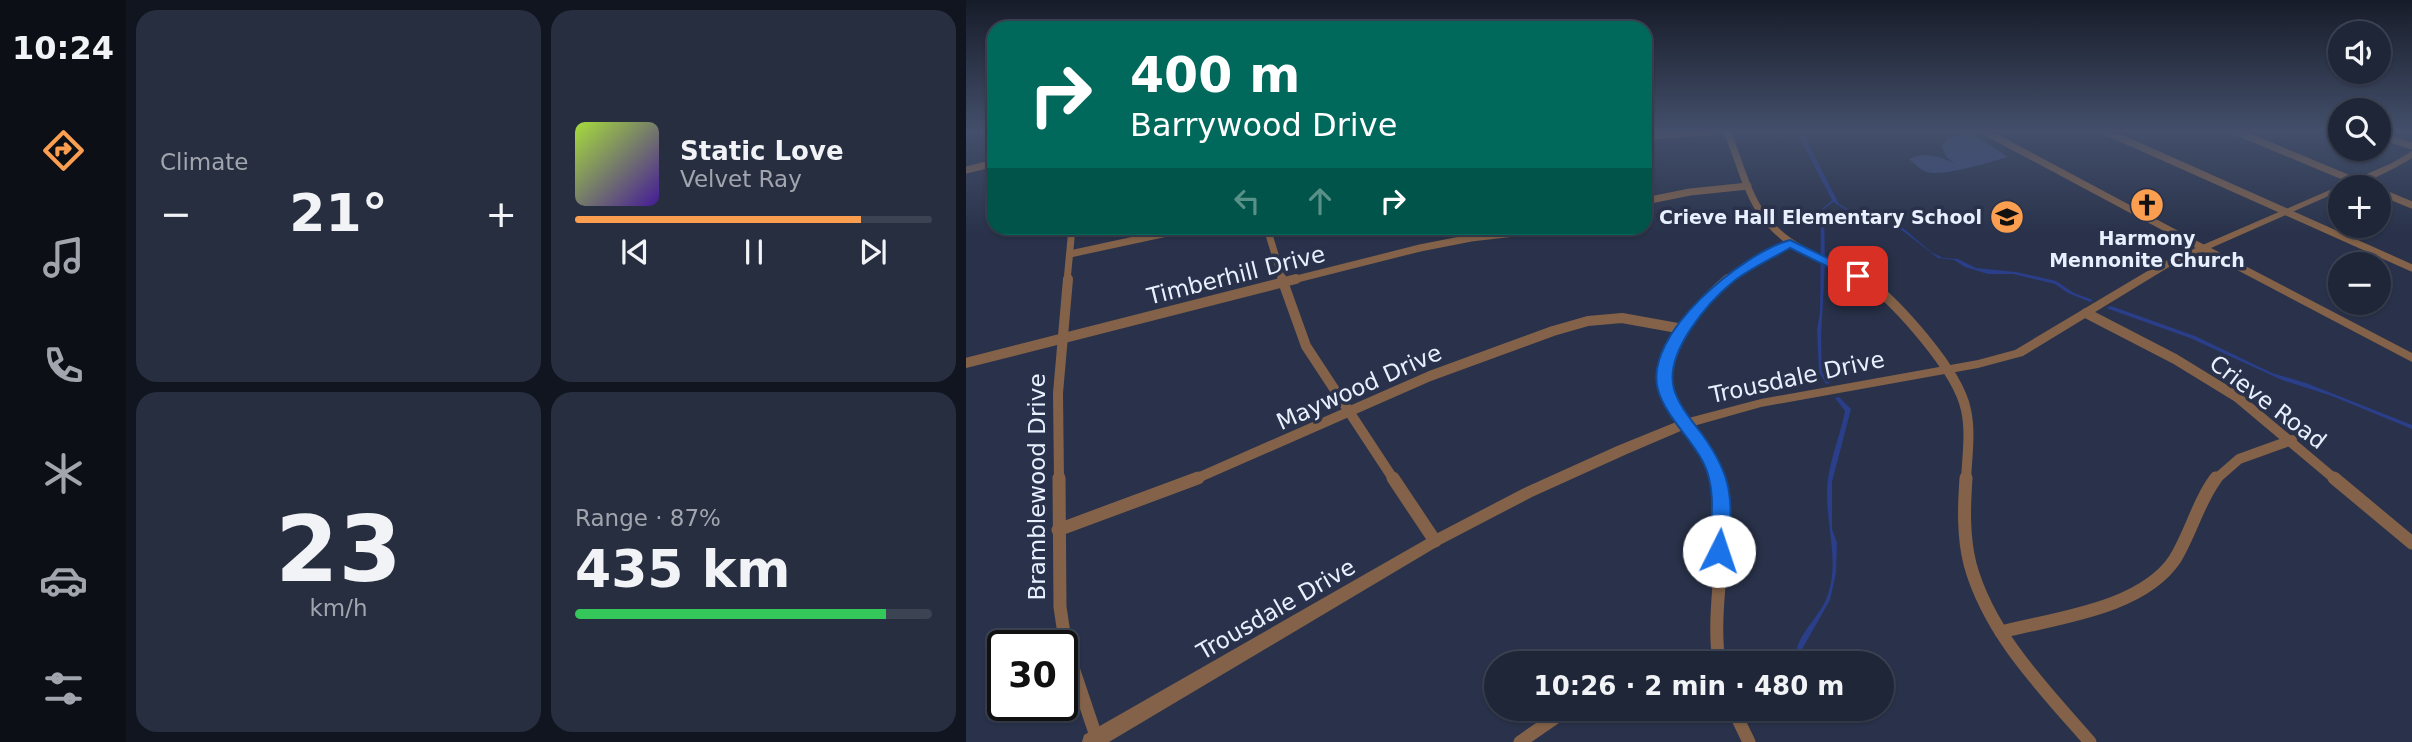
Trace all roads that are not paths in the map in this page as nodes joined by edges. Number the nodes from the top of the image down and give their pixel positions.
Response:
1 (983, 166) edge
2 (1740, 166) edge
3 (2049, 166) edge
4 (2183, 166) edge
5 (2316, 166) edge
6 (2393, 166) edge
7 (966, 170) edge
8 (2339, 175) edge
9 (2371, 175) edge
10 (1748, 186) junction
11 (2328, 194) edge
12 (2391, 196) edge
13 (1652, 200) edge
14 (2412, 205) edge
15 (2288, 212) junction
16 (1071, 235) edge
17 (1158, 235) edge
18 (1269, 235) edge
19 (1507, 235) edge
20 (1790, 243) junction
21 (2203, 248) junction
22 (1070, 254) junction
23 (2412, 268) edge
24 (1282, 283) junction
25 (2086, 313) junction
26 (1684, 329) junction
27 (1062, 339) junction
28 (2412, 358) edge
29 (966, 363) edge
30 (1945, 370) junction
31 (1348, 412) junction
32 (1686, 424) junction
33 (2292, 440) junction
34 (1058, 530) junction
35 (1435, 541) junction
36 (2412, 543) edge
37 (2001, 632) junction
38 (1718, 651) edge
39 (1551, 721) edge
40 (1739, 721) edge
41 (1096, 741) edge
42 (1520, 742) edge
43 (1749, 742) edge
44 (2090, 742) edge

1 - 7 street
2 - 10 street
3 - 21 street
4 - 15 street
5 - 8 street
6 - 9 street, Trousdale Drive
10 - 13 street
10 - 20 street
11 - 15 street, Trousdale Drive
12 - 14 street
15 - 21 street, Trousdale Drive
15 - 23 street
16 - 22 street, Bramblewood Drive
17 - 22 street
18 - 24 street
19 - 24 street, Timberhill Drive
20 - 26 street
20 - 30 street
21 - 25 street, Trousdale Drive
21 - 28 street
22 - 27 street, Bramblewood Drive
24 - 27 street, Timberhill Drive
24 - 31 street
25 - 30 street, Trousdale Drive
25 - 33 street, Crieve Road
26 - 31 street, Maywood Drive
26 - 32 street
27 - 29 street, Timberhill Drive
27 - 34 street, Bramblewood Drive
30 - 32 street, Trousdale Drive
30 - 37 street
31 - 34 street, Maywood Drive
31 - 35 street
32 - 35 street, Trousdale Drive
32 - 38 street
33 - 36 street, Crieve Road
33 - 37 street
34 - 41 street, Bramblewood Drive
35 - 41 street, Trousdale Drive
37 - 44 street
39 - 42 street
40 - 43 street

